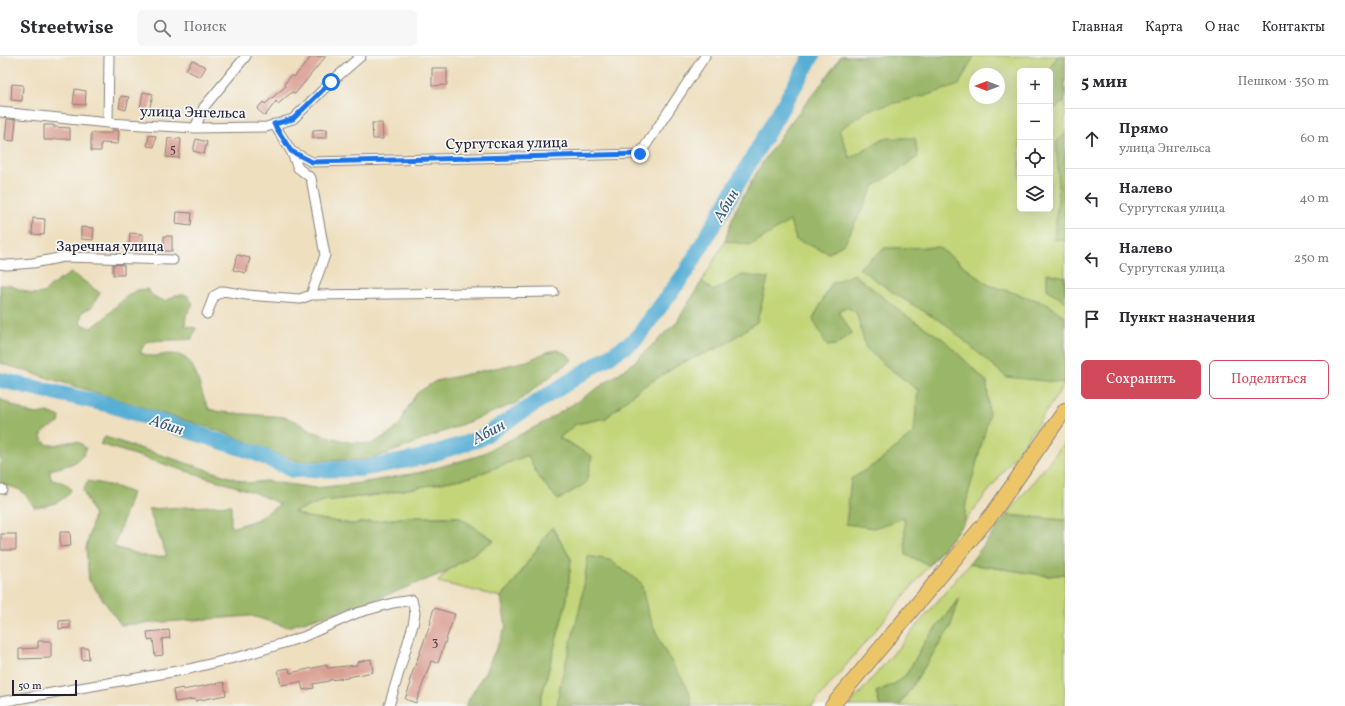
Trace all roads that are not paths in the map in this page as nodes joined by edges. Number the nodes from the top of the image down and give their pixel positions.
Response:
1 (109, 56) edge
2 (246, 56) edge
3 (361, 56) edge
4 (705, 56) edge
5 (0, 112) edge
6 (108, 123) junction
7 (274, 124) junction
8 (195, 128) junction
9 (291, 151) junction
10 (173, 260) dead end
11 (0, 264) edge
12 (554, 292) dead end
13 (311, 295) junction
14 (207, 314) dead end
15 (1065, 410) edge
16 (0, 702) edge
17 (389, 706) edge
18 (832, 706) edge

1 - 6 street
2 - 8 street
3 - 7 street, улица Энгельса
4 - 9 street, Сургутская улица
5 - 6 street, улица Энгельса
6 - 8 street, улица Энгельса
7 - 8 street, улица Энгельса
7 - 9 street
9 - 13 street
10 - 11 street, Заречная улица
12 - 13 street
13 - 14 street
15 - 18 highway
16 - 17 street

